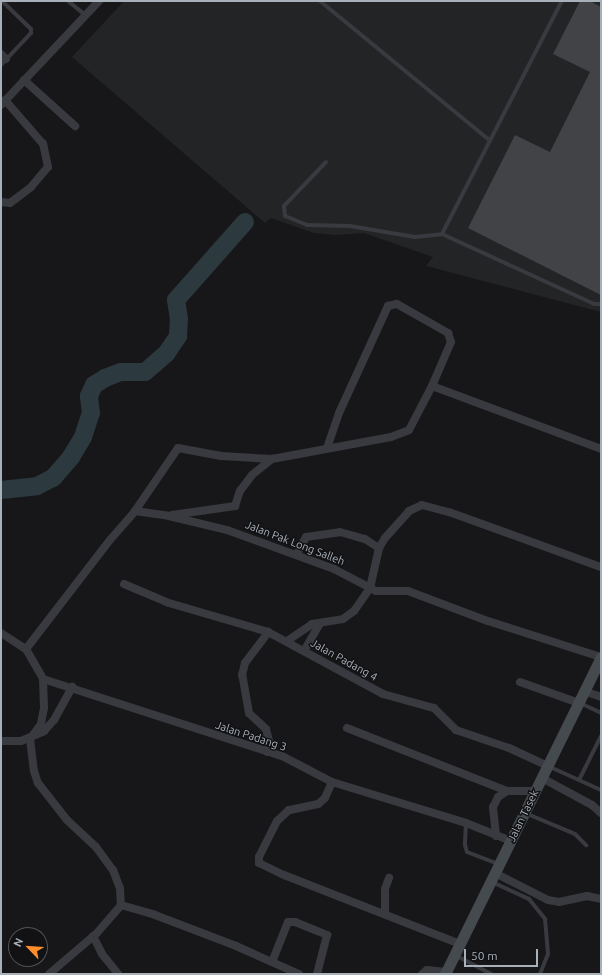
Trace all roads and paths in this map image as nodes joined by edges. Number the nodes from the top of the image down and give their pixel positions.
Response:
1 (2, 1) edge
2 (68, 1) edge
3 (99, 1) edge
4 (320, 1) edge
5 (562, 1) edge
6 (86, 15) junction
7 (3, 59) edge
8 (24, 80) junction
9 (3, 102) edge
10 (75, 126) dead end
11 (489, 140) junction
12 (326, 162) dead end
13 (1, 202) edge
14 (442, 234) junction
15 (601, 304) edge
16 (432, 386) junction
17 (327, 448) junction
18 (601, 449) edge
19 (272, 459) junction
20 (135, 511) junction
21 (169, 516) junction
22 (379, 548) junction
23 (296, 554) junction
24 (601, 566) edge
25 (124, 584) dead end
26 (370, 588) junction
27 (320, 623) junction
28 (268, 632) junction
29 (1, 633) edge
30 (287, 641) junction
31 (26, 649) junction
32 (304, 652) junction
33 (601, 657) edge
34 (43, 679) junction
35 (520, 682) dead end
36 (72, 687) junction
37 (584, 691) junction
38 (601, 698) edge
39 (578, 703) junction
40 (601, 713) edge
41 (347, 728) dead end
42 (601, 736) edge
43 (30, 739) junction
44 (1, 741) edge
45 (267, 752) junction
46 (548, 766) junction
47 (542, 778) junction
48 (579, 780) junction
49 (332, 782) junction
50 (601, 790) edge
51 (507, 791) junction
52 (536, 791) junction
53 (524, 813) junction
54 (601, 814) edge
55 (466, 823) junction
56 (496, 836) junction
57 (511, 841) junction
58 (586, 845) dead end
59 (495, 873) junction
60 (389, 878) dead end
61 (601, 899) edge
62 (121, 905) junction
63 (385, 913) junction
64 (93, 936) junction
65 (460, 944) junction
66 (455, 955) junction
67 (272, 962) junction
68 (445, 973) edge
69 (49, 974) edge
70 (118, 974) edge
71 (299, 974) edge
72 (316, 974) edge
73 (422, 974) edge
74 (491, 974) edge
75 (540, 974) edge

1 - 7 lane
2 - 6 lane
3 - 6 street
4 - 11 lane
5 - 11 lane
6 - 8 street
8 - 9 street
8 - 10 street
9 - 13 street
11 - 14 lane
12 - 14 lane
14 - 15 lane
16 - 17 street
16 - 17 street
16 - 18 street
17 - 19 street
19 - 20 street
19 - 21 street
20 - 21 street, Jalan Pak Long Salleh
20 - 31 street
21 - 23 street, Jalan Pak Long Salleh
22 - 23 street
22 - 24 street
22 - 26 street
23 - 26 street, Jalan Pak Long Salleh
25 - 28 street, Jalan Padang 4
26 - 27 street
26 - 33 street, Jalan Pak Long Salleh
27 - 30 street
27 - 32 street
28 - 30 street, Jalan Padang 4
28 - 45 street
29 - 31 street
30 - 32 street, Jalan Padang 4
31 - 34 street
32 - 46 street, Jalan Padang 4
33 - 37 main road, Jalan Tasek
34 - 36 street, Jalan Padang 3
34 - 43 street
35 - 39 street
36 - 43 street
36 - 45 street, Jalan Padang 3
37 - 38 street
37 - 39 main road, Jalan Tasek
39 - 40 lane
39 - 46 main road, Jalan Tasek
41 - 51 street
42 - 48 lane
43 - 44 street
43 - 62 street
45 - 49 street, Jalan Padang 3
46 - 47 main road, Jalan Tasek
46 - 48 lane
47 - 52 main road, Jalan Tasek
47 - 54 street
48 - 50 lane
49 - 55 street, Jalan Padang 3
49 - 63 street
51 - 52 street
51 - 56 street
52 - 53 main road, Jalan Tasek
53 - 57 main road, Jalan Tasek
53 - 58 lane
55 - 56 street, Jalan Padang 3
55 - 59 lane
56 - 57 street, Jalan Padang 3
57 - 59 main road, Jalan Tasek
59 - 61 street
59 - 65 main road, Jalan Tasek
59 - 75 lane
60 - 63 street
62 - 64 street
62 - 67 street
63 - 65 street
64 - 69 street
64 - 70 street
65 - 66 main road, Jalan Tasek
66 - 68 main road, Jalan Tasek
66 - 74 lane
67 - 71 street
67 - 72 street
68 - 73 street

